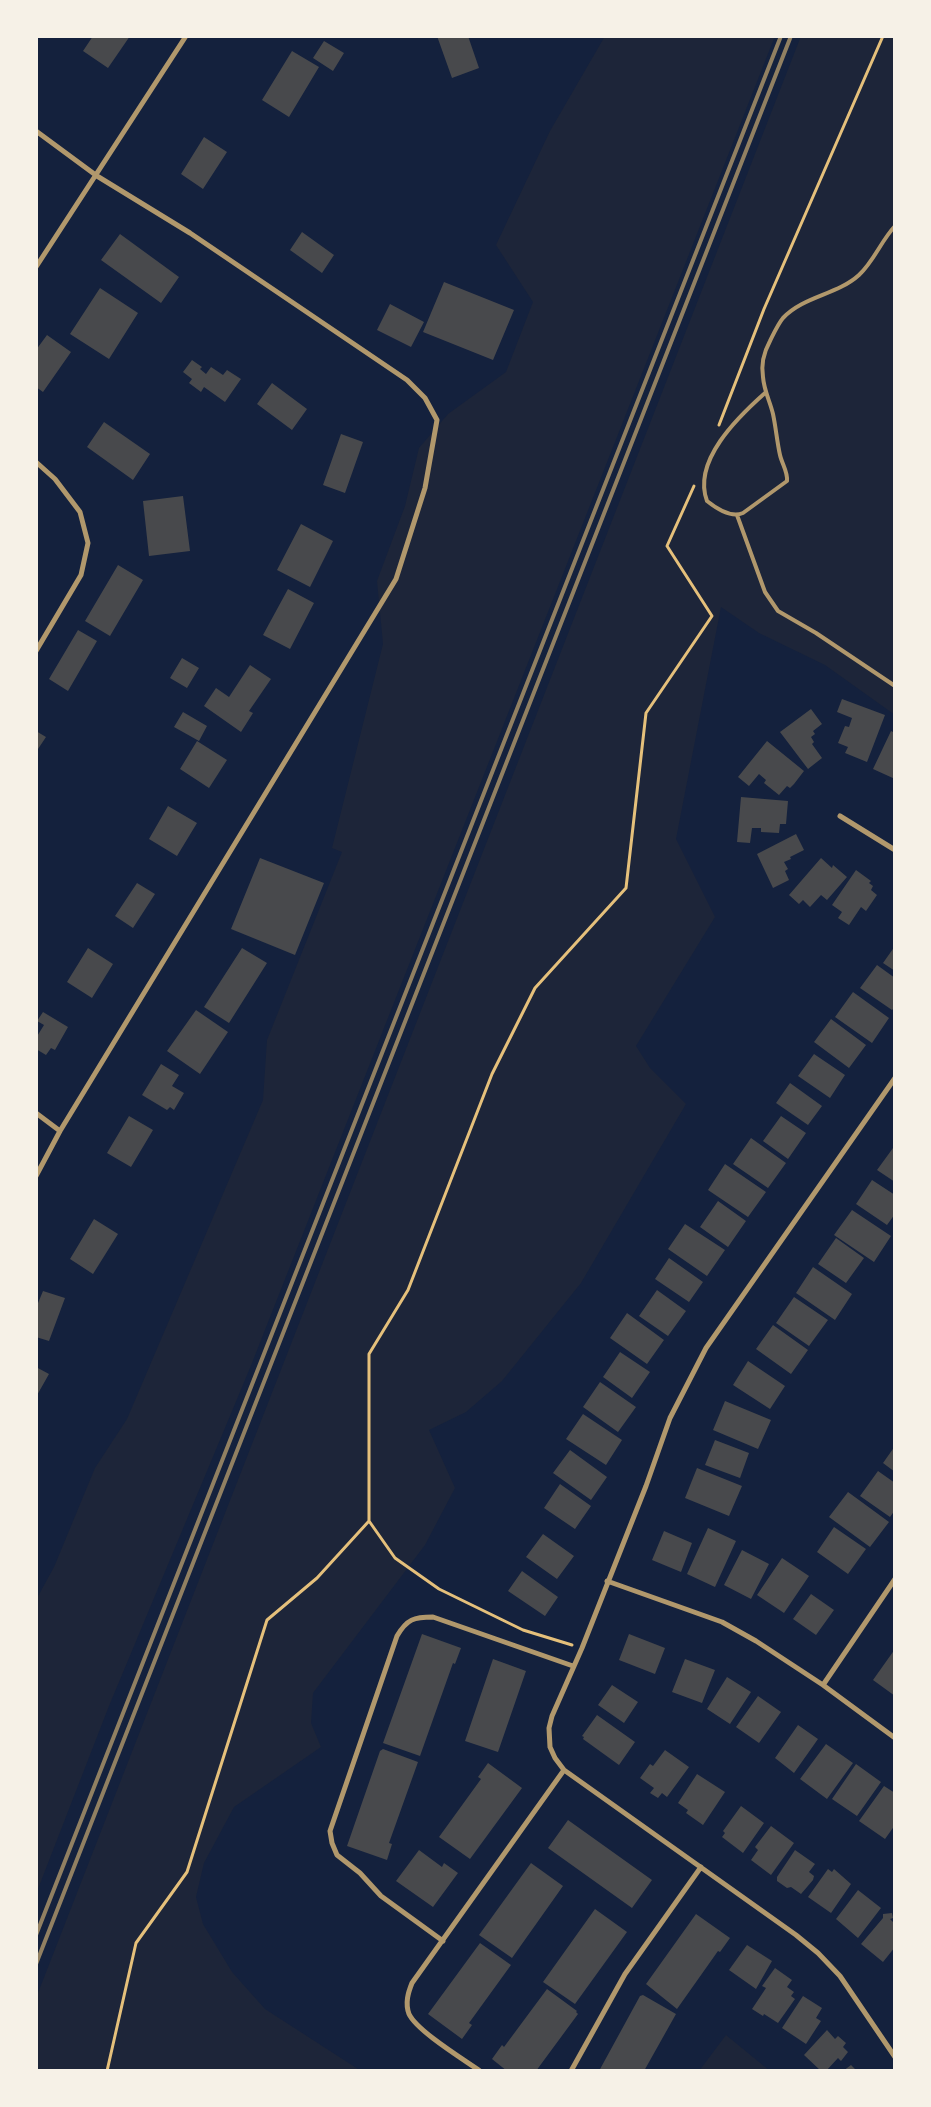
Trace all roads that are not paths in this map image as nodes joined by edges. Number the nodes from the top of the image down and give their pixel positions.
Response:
1 (186, 36) edge
2 (36, 131) edge
3 (97, 176) junction
4 (895, 226) edge
5 (36, 267) edge
6 (765, 393) junction
7 (36, 462) edge
8 (736, 515) junction
9 (36, 651) edge
10 (895, 686) edge
11 (840, 816) dead end
12 (895, 850) edge
13 (895, 1078) edge
14 (36, 1113) edge
15 (60, 1131) junction
16 (36, 1176) edge
17 (895, 1579) edge
18 (606, 1582) junction
19 (573, 1666) junction
20 (822, 1685) junction
21 (895, 1738) edge
22 (564, 1770) junction
23 (701, 1867) junction
24 (443, 1941) junction
25 (895, 2056) edge
26 (480, 2071) edge
27 (571, 2071) edge

1 - 3 street
2 - 3 street
3 - 5 street
3 - 15 street
4 - 6 lane
6 - 8 lane
6 - 8 lane
7 - 9 street
8 - 10 lane
11 - 12 street
13 - 18 street
14 - 15 street
15 - 16 street
17 - 20 street
18 - 19 street
18 - 20 street
19 - 22 street
19 - 24 street
20 - 21 street
22 - 23 street
22 - 24 street
23 - 25 street
23 - 27 street
24 - 26 street

